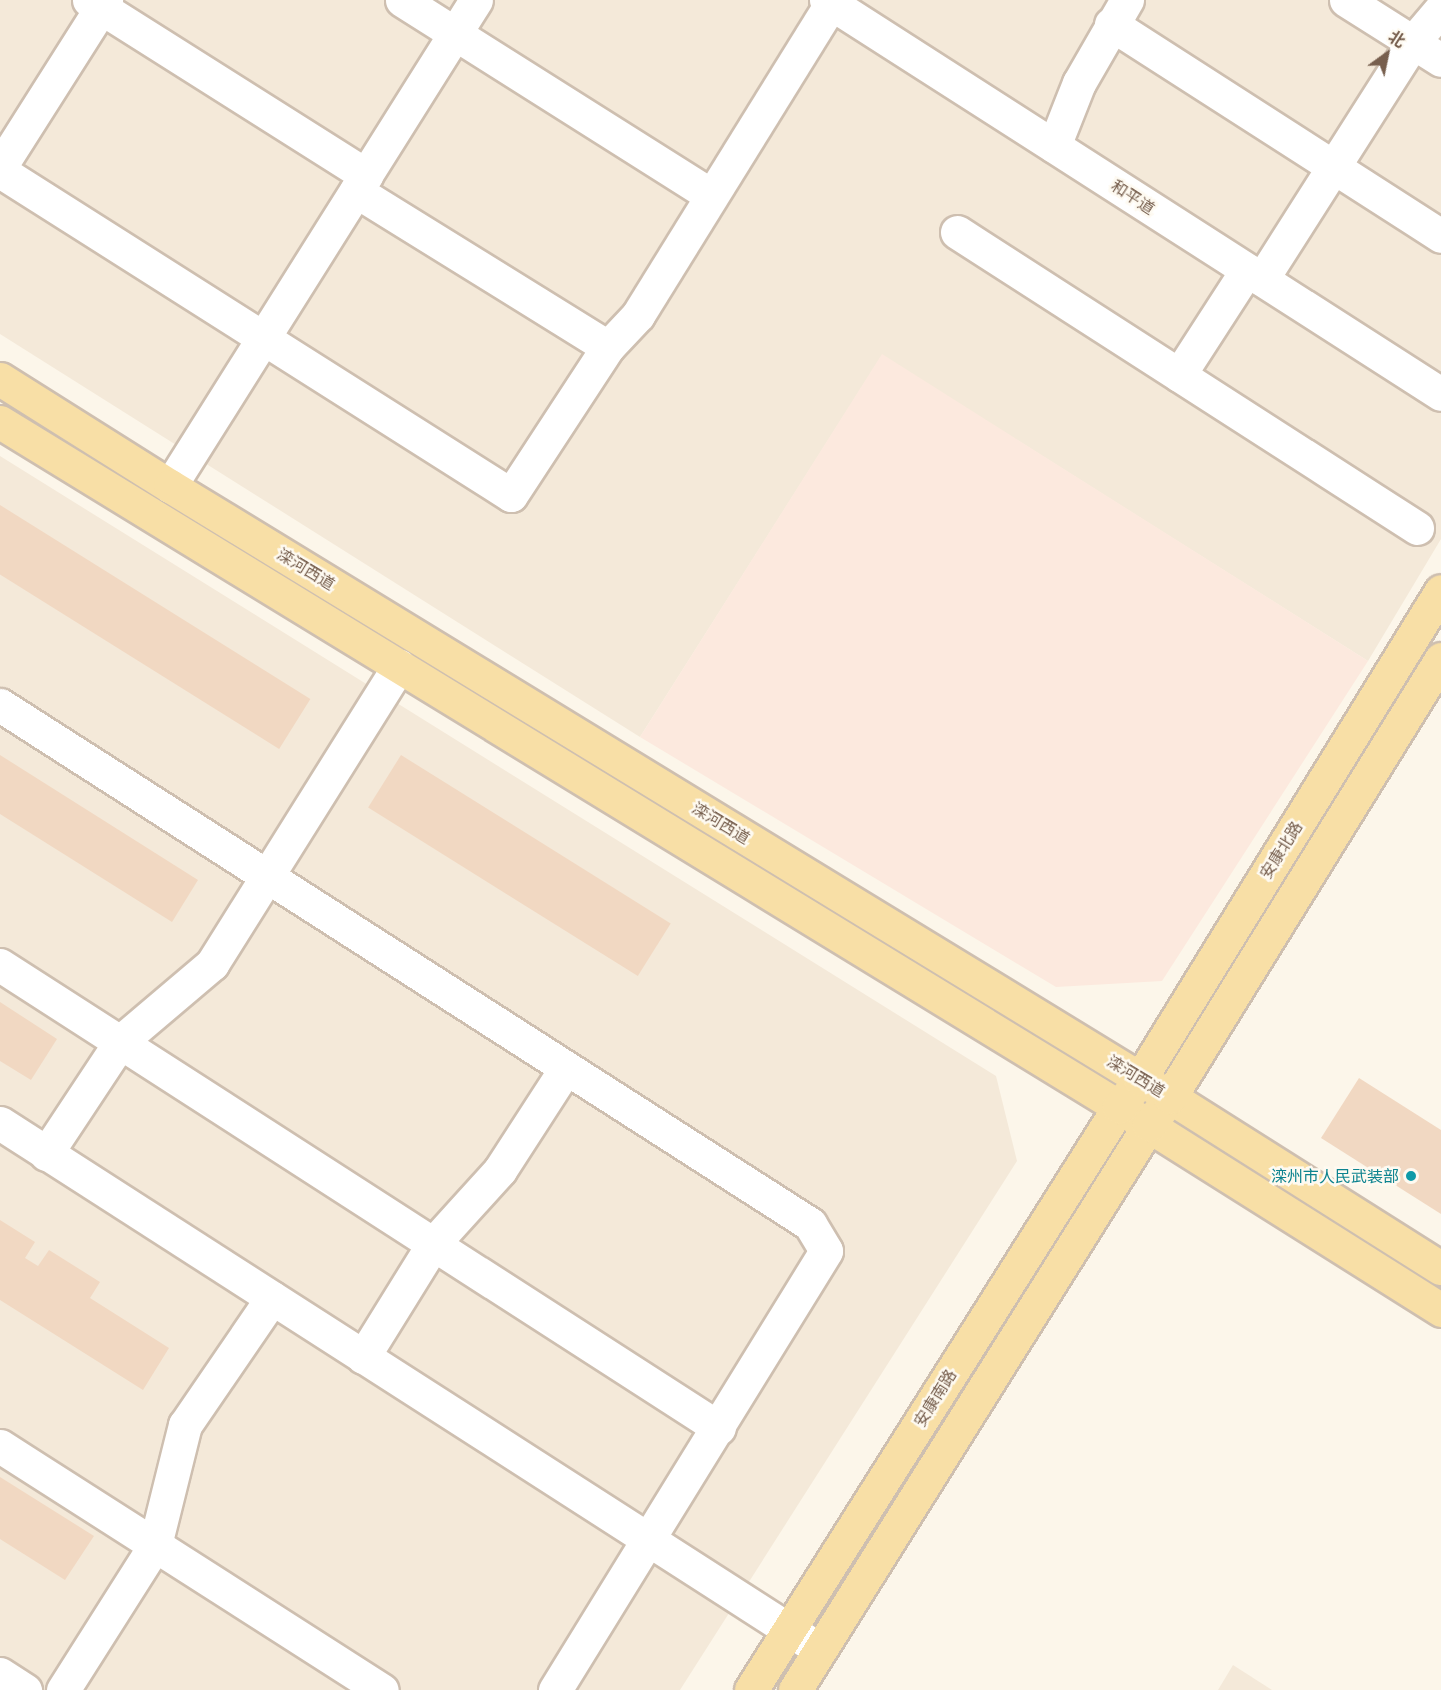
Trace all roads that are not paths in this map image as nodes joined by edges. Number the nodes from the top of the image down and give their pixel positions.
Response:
1 (402, 0) edge
2 (476, 0) edge
3 (1346, 0) edge
4 (99, 2) edge
5 (843, 5) edge
6 (1441, 9) edge
7 (1119, 12) edge
8 (455, 34) junction
9 (1413, 42) junction
10 (1441, 60) edge
11 (1054, 146) junction
12 (0, 169) edge
13 (1333, 169) junction
14 (361, 183) junction
15 (711, 195) junction
16 (957, 232) dead end
17 (1441, 236) edge
18 (1255, 274) junction
19 (263, 340) junction
20 (608, 347) junction
21 (1179, 375) junction
22 (0, 379) edge
23 (1441, 394) edge
24 (0, 422) edge
25 (171, 486) junction
26 (1417, 528) dead end
27 (1441, 591) edge
28 (1441, 659) edge
29 (399, 666) junction
30 (0, 705) edge
31 (267, 876) junction
32 (0, 965) edge
33 (120, 1042) junction
34 (566, 1068) junction
35 (1140, 1079) junction
36 (1170, 1097) junction
37 (1119, 1107) junction
38 (0, 1124) edge
39 (1149, 1125) junction
40 (46, 1154) junction
41 (433, 1244) junction
42 (1441, 1268) edge
43 (272, 1298) junction
44 (1441, 1310) edge
45 (363, 1357) junction
46 (718, 1428) junction
47 (0, 1446) edge
48 (650, 1540) junction
49 (155, 1545) junction
50 (789, 1630) junction
51 (819, 1649) junction
52 (0, 1674) edge
53 (25, 1690) edge
54 (63, 1690) edge
55 (382, 1690) edge
56 (555, 1690) edge
57 (751, 1690) edge
58 (795, 1690) edge

1 - 8 street
2 - 8 street
3 - 9 street
4 - 12 street
4 - 14 street
5 - 11 street, 和平道
5 - 15 street
6 - 9 street
7 - 11 street
7 - 13 street
8 - 14 street
8 - 15 street
9 - 10 street
9 - 13 street
11 - 18 street, 和平道
12 - 19 street
13 - 17 street
13 - 18 street
14 - 19 street
14 - 20 street
15 - 20 street
16 - 21 street
18 - 21 street
18 - 23 street, 和平道
19 - 20 street
19 - 25 street
21 - 26 street
22 - 25 main road, 滦河西道
24 - 29 main road, 滦河西道
25 - 35 main road, 滦河西道
27 - 35 main road, 安康北路
28 - 36 main road
29 - 31 street
29 - 37 main road, 滦河西道
30 - 31 street
31 - 33 street
31 - 34 street
32 - 33 street
33 - 40 street
33 - 41 street
34 - 41 street
34 - 46 street
35 - 36 main road, 滦河西道
35 - 37 main road, 安康北路
36 - 39 main road
36 - 42 main road, 滦河西道
37 - 39 main road, 滦河西道
37 - 50 main road, 安康南路
38 - 40 street
39 - 44 main road, 滦河西道
39 - 51 main road
40 - 43 street
41 - 45 street
41 - 46 street
43 - 45 street
43 - 49 street
45 - 48 street
46 - 48 street
47 - 49 street
48 - 50 street
48 - 56 street
49 - 54 street
49 - 55 street
50 - 51 street
50 - 57 main road, 安康南路
51 - 58 main road
52 - 53 street

